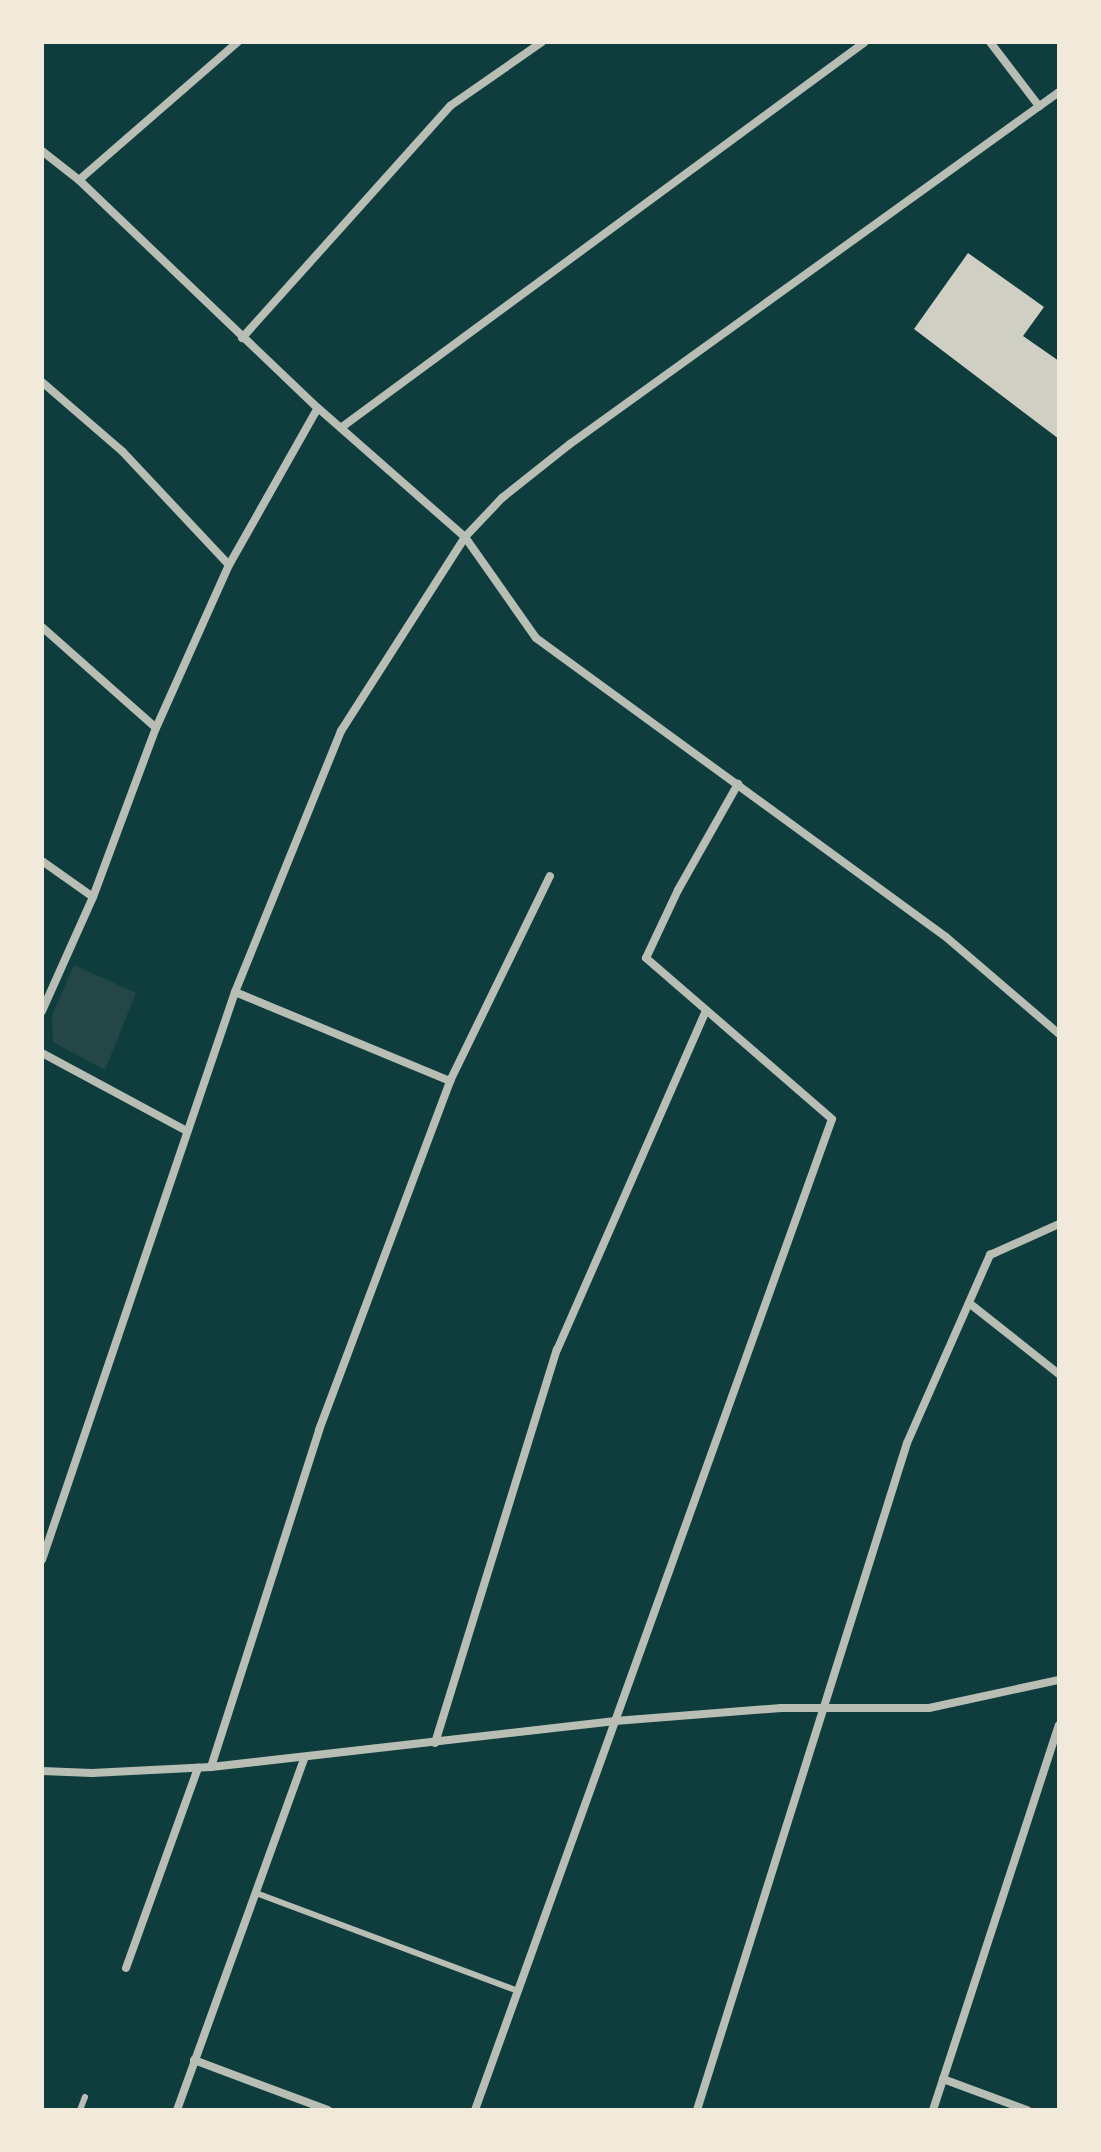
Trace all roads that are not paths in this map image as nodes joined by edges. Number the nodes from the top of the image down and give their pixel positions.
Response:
1 (238, 42) edge
2 (542, 42) edge
3 (865, 42) edge
4 (990, 42) edge
5 (1059, 92) edge
6 (1039, 106) junction
7 (42, 151) edge
8 (79, 180) junction
9 (242, 338) junction
10 (42, 382) edge
11 (318, 408) junction
12 (342, 427) junction
13 (465, 537) junction
14 (229, 565) junction
15 (42, 627) edge
16 (156, 728) junction
17 (738, 784) junction
18 (42, 861) edge
19 (550, 876) dead end
20 (93, 897) junction
21 (235, 992) junction
22 (706, 1010) junction
23 (42, 1011) edge
24 (1059, 1034) edge
25 (42, 1053) edge
26 (450, 1081) junction
27 (187, 1131) junction
28 (1059, 1224) edge
29 (969, 1303) junction
30 (1059, 1374) edge
31 (42, 1560) edge
32 (1059, 1680) edge
33 (821, 1709) junction
34 (615, 1721) junction
35 (1059, 1725) edge
36 (435, 1743) junction
37 (305, 1757) junction
38 (211, 1767) junction
39 (198, 1768) junction
40 (42, 1771) edge
41 (256, 1893) junction
42 (126, 1968) dead end
43 (518, 1991) junction
44 (194, 2060) junction
45 (943, 2079) junction
46 (85, 2097) dead end
47 (80, 2110) edge
48 (177, 2110) edge
49 (328, 2110) edge
50 (475, 2110) edge
51 (697, 2110) edge
52 (933, 2110) edge
53 (1027, 2110) edge

1 - 8 street
2 - 9 street
3 - 12 street
4 - 6 street
5 - 6 street
6 - 13 street
7 - 8 street
8 - 9 street
9 - 11 street
10 - 14 street
11 - 12 street
11 - 14 street
12 - 13 street
13 - 17 street
13 - 21 street
14 - 16 street
15 - 16 street
16 - 20 street
17 - 22 street
17 - 24 street
18 - 20 street
19 - 26 street
20 - 23 street
21 - 26 street
21 - 27 street
22 - 34 street
22 - 36 street
25 - 27 street
26 - 38 street
27 - 31 street
28 - 29 street
29 - 30 street
29 - 33 street
32 - 33 street
33 - 34 street
33 - 51 street
34 - 36 street
34 - 43 street
35 - 45 street
36 - 37 street
37 - 38 street
37 - 41 street
38 - 39 street
39 - 40 street
39 - 42 street
41 - 43 lane
41 - 44 street
43 - 50 street
44 - 48 street
44 - 49 street
45 - 52 street
45 - 53 street
46 - 47 lane

